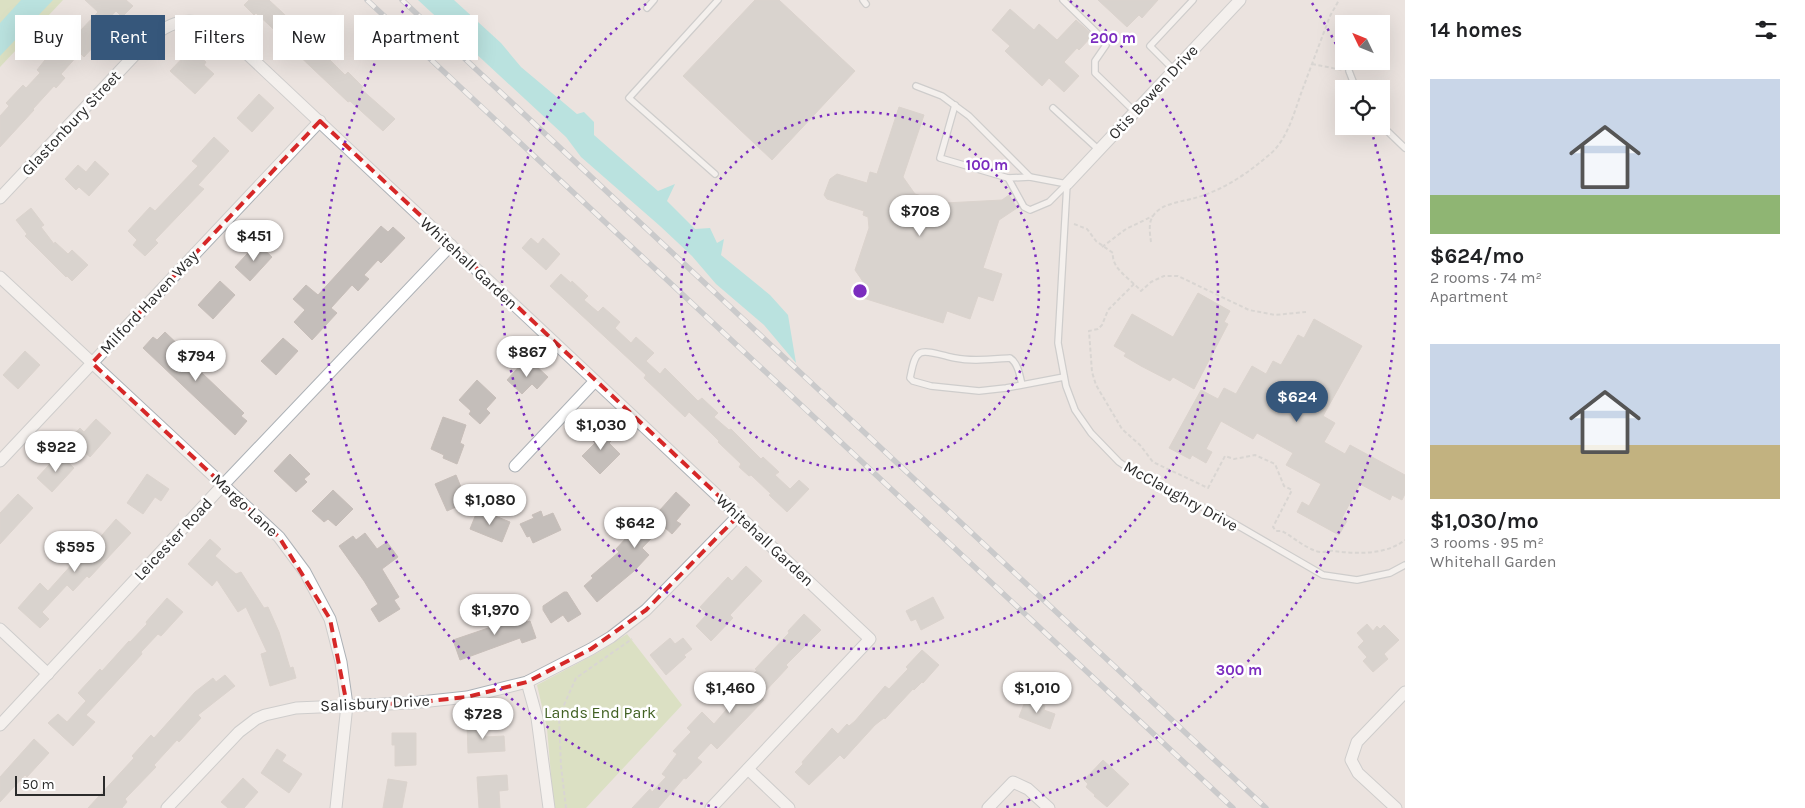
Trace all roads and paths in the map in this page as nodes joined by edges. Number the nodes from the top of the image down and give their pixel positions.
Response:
1 (654, 0) edge
2 (718, 0) edge
3 (1063, 0) edge
4 (1193, 0) edge
5 (1339, 0) edge
6 (1238, 1) edge
7 (646, 8) dead end
8 (175, 24) edge
9 (254, 60) edge
10 (1312, 64) junction
11 (1174, 70) junction
12 (1349, 71) joint
13 (1352, 80) edge
14 (916, 86) dead end
15 (954, 105) junction
16 (1053, 108) dead end
17 (1135, 112) junction
18 (320, 121) junction
19 (1390, 134) edge
20 (1405, 148) edge
21 (1099, 150) junction
22 (715, 174) dead end
23 (1030, 177) junction
24 (1008, 178) junction
25 (1067, 184) junction
26 (0, 198) edge
27 (1153, 216) junction
28 (1065, 220) junction
29 (1151, 242) dead end
30 (451, 245) junction
31 (1102, 246) junction
32 (0, 277) edge
33 (1134, 284) junction
34 (1306, 312) dead end
35 (92, 363) junction
36 (1064, 378) junction
37 (595, 381) junction
38 (1022, 385) junction
39 (0, 461) edge
40 (515, 466) dead end
41 (223, 485) junction
42 (739, 515) junction
43 (1405, 540) edge
44 (1405, 565) edge
45 (0, 629) edge
46 (632, 639) dead end
47 (48, 674) junction
48 (527, 682) junction
49 (1405, 692) edge
50 (347, 704) junction
51 (0, 725) edge
52 (748, 769) junction
53 (167, 808) edge
54 (336, 808) edge
55 (549, 808) edge
56 (566, 808) edge
57 (711, 808) edge
58 (789, 808) edge
59 (988, 808) edge
60 (1049, 808) edge
61 (1396, 808) edge

1 - 7 lane
2 - 22 lane
3 - 17 lane
4 - 11 lane
5 - 10 path
6 - 11 street, Otis Bowen Drive
8 - 26 street, Glastonbury Street
9 - 18 street, Whitehall Garden
10 - 12 path
10 - 27 path
11 - 17 street, Otis Bowen Drive
12 - 13 lane
14 - 15 lane
15 - 23 lane
15 - 24 lane
16 - 21 lane
17 - 21 street, Otis Bowen Drive
18 - 30 street, Whitehall Garden
18 - 35 street, Milford Haven Way
19 - 20 lane
21 - 25 street, Otis Bowen Drive
23 - 24 lane
23 - 25 lane
24 - 25 lane
25 - 28 lane, McClaughry Drive
27 - 29 path
27 - 31 path
28 - 31 path
28 - 36 lane, McClaughry Drive
30 - 37 street, Whitehall Garden
30 - 41 street, Leicester Road
31 - 33 path
32 - 35 street, Margo Lane
33 - 34 path
33 - 43 path
35 - 39 street, Milford Haven Way
35 - 41 street, Margo Lane
36 - 38 lane
36 - 44 lane, McClaughry Drive
37 - 40 street
37 - 42 street, Whitehall Garden
38 - 38 lane
41 - 47 street, Leicester Road
41 - 50 street, Margo Lane
42 - 48 street, Salisbury Drive
42 - 52 street, Whitehall Garden
45 - 47 street
46 - 56 path
47 - 51 street, Leicester Road
48 - 50 street, Salisbury Drive
48 - 55 street
49 - 61 street
50 - 53 street, Salisbury Drive
50 - 54 street, Margo Lane
52 - 57 street
52 - 58 street
59 - 60 street

